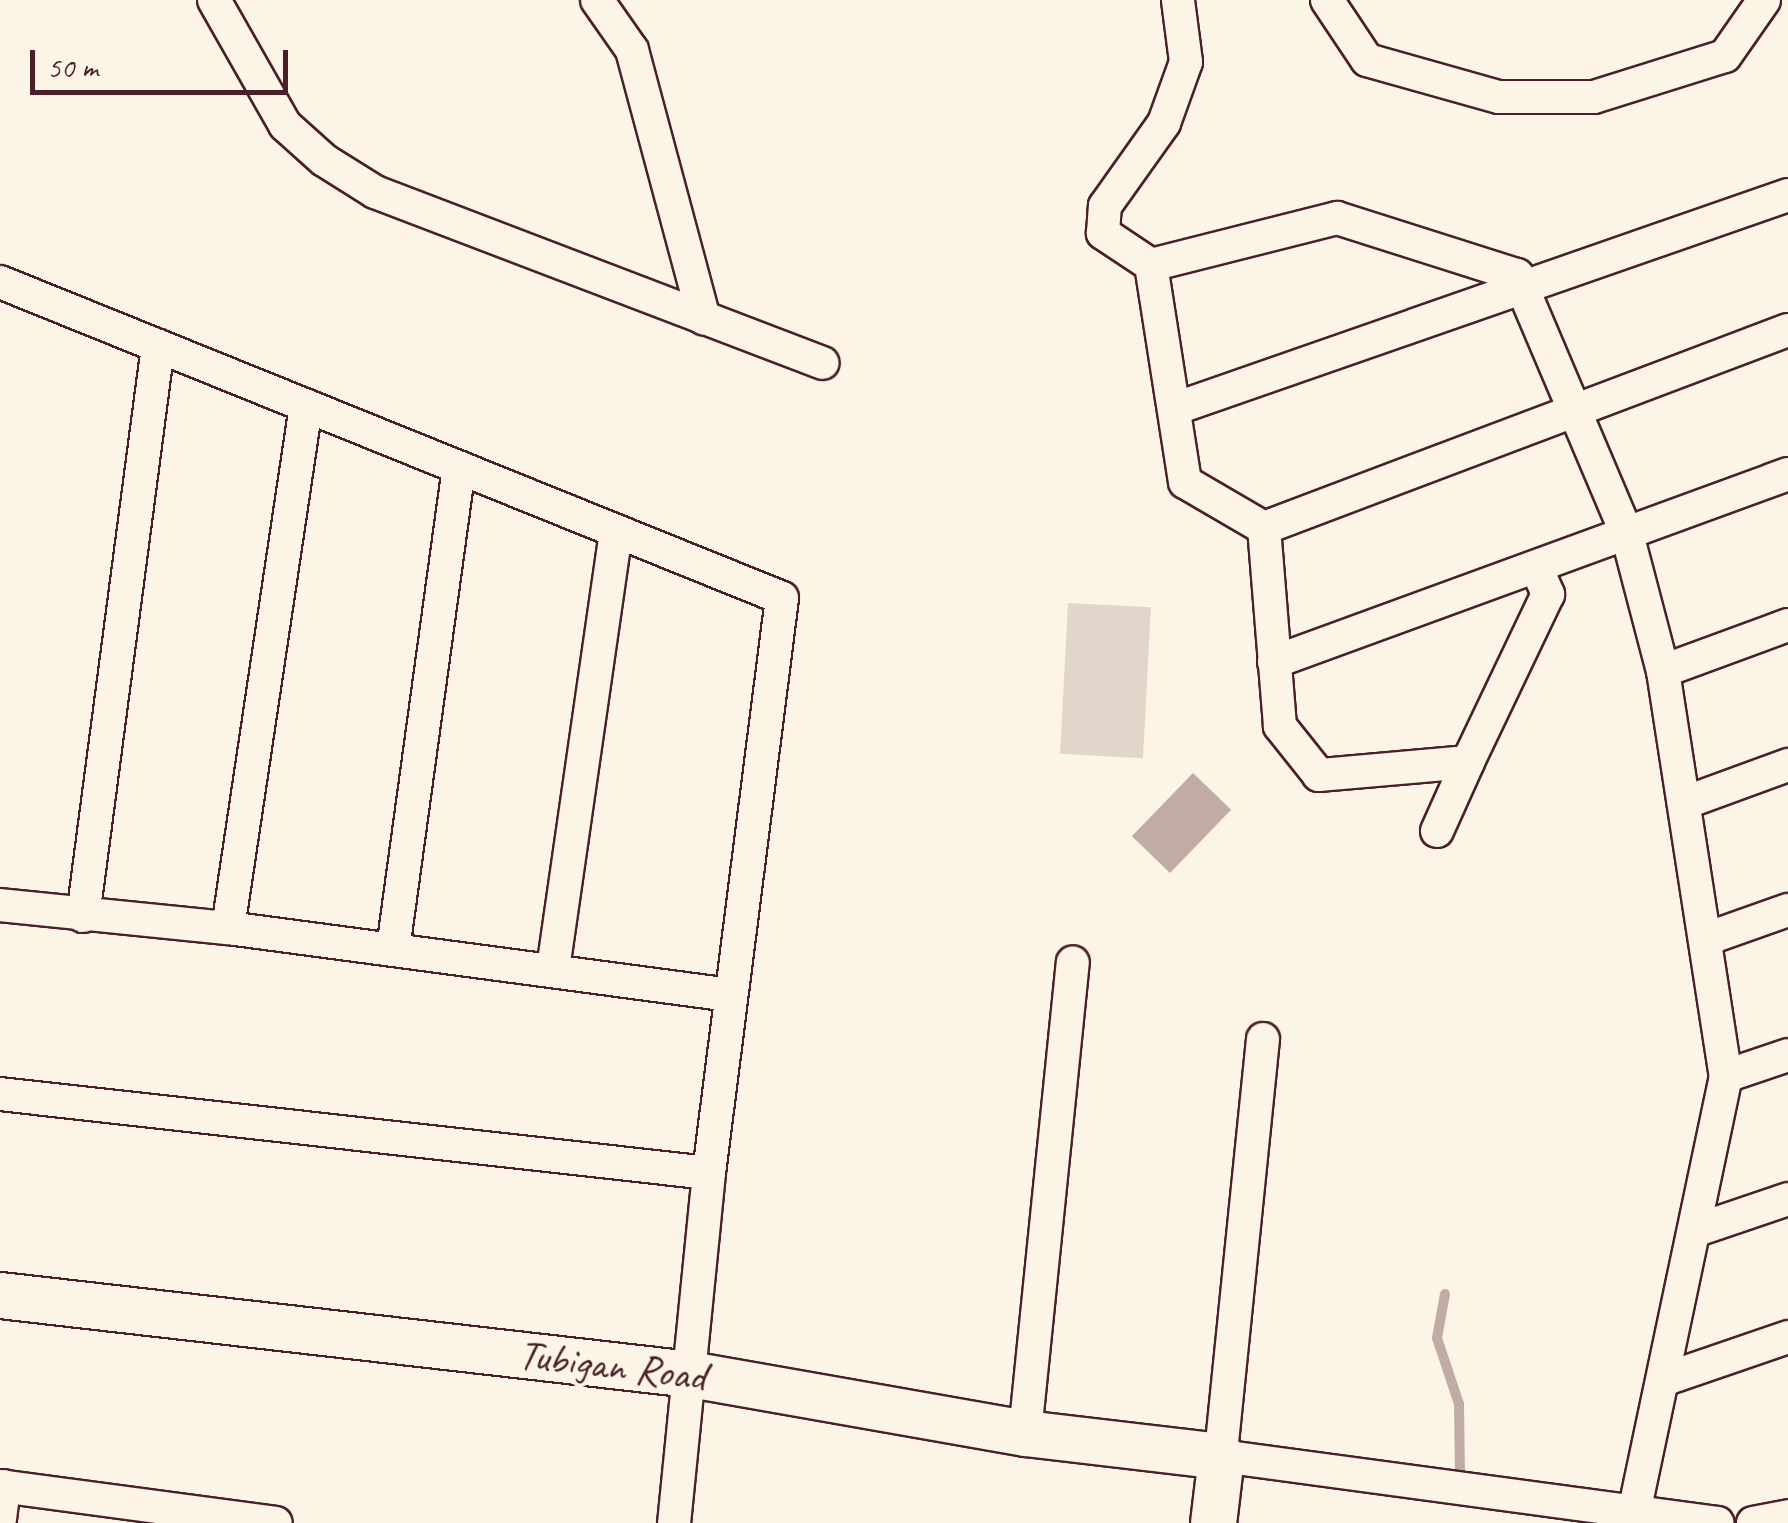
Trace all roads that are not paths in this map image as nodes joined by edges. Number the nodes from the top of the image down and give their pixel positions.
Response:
1 (214, 0) edge
2 (597, 0) edge
3 (1178, 0) edge
4 (1327, 0) edge
5 (1764, 0) edge
6 (1788, 195) edge
7 (1151, 265) junction
8 (0, 282) edge
9 (1524, 289) junction
10 (704, 318) junction
11 (1788, 330) edge
12 (158, 346) junction
13 (822, 363) dead end
14 (306, 406) junction
15 (1574, 408) junction
16 (1174, 409) junction
17 (459, 468) junction
18 (1788, 474) edge
19 (1264, 528) junction
20 (616, 532) junction
21 (1627, 534) junction
22 (1536, 567) junction
23 (1788, 625) edge
24 (1274, 662) junction
25 (1664, 672) junction
26 (1468, 762) junction
27 (1788, 765) edge
28 (1684, 803) junction
29 (1437, 830) dead end
30 (0, 905) edge
31 (1788, 910) edge
32 (83, 916) junction
33 (228, 928) junction
34 (1706, 939) junction
35 (393, 949) junction
36 (1073, 962) dead end
37 (553, 969) junction
38 (730, 995) junction
39 (1263, 1039) dead end
40 (1788, 1055) edge
41 (1726, 1076) junction
42 (0, 1094) edge
43 (709, 1172) junction
44 (1788, 1199) edge
45 (1697, 1230) junction
46 (0, 1296) edge
47 (1788, 1337) edge
48 (690, 1374) junction
49 (1666, 1379) junction
50 (1025, 1432) junction
51 (1221, 1456) junction
52 (1, 1497) edge
53 (1561, 1511) edge
54 (177, 1516) edge
55 (1631, 1519) edge
56 (276, 1523) edge
57 (674, 1523) edge
58 (1213, 1523) edge
59 (1718, 1523) edge

1 - 10 street
2 - 10 street
3 - 7 street
4 - 5 street
6 - 9 street
7 - 9 street
7 - 16 street
8 - 12 street
9 - 15 street
9 - 16 street
10 - 13 street
11 - 15 street
12 - 14 street
12 - 32 street
14 - 17 street
14 - 33 street
15 - 19 street
15 - 21 street
16 - 19 street
17 - 20 street
17 - 35 street
18 - 21 street
19 - 24 street
20 - 37 street
20 - 38 street
21 - 22 street
21 - 25 street
22 - 24 street
22 - 26 street
23 - 25 street
24 - 26 street
25 - 28 street
26 - 29 street
27 - 28 street
28 - 34 street
30 - 32 street
31 - 34 street
32 - 33 street
33 - 35 street
34 - 41 street
35 - 37 street
36 - 50 street
37 - 38 street
38 - 43 street
39 - 51 street
40 - 41 street
41 - 45 street
42 - 43 street
43 - 48 street
44 - 45 street
45 - 49 street
46 - 48 street, Tubigan Road
47 - 49 street
48 - 50 street, Tubigan Road
48 - 57 street
49 - 55 street
50 - 51 street, Tubigan Road
51 - 53 street
51 - 58 street
52 - 54 street
53 - 55 street
54 - 56 street
55 - 59 street

